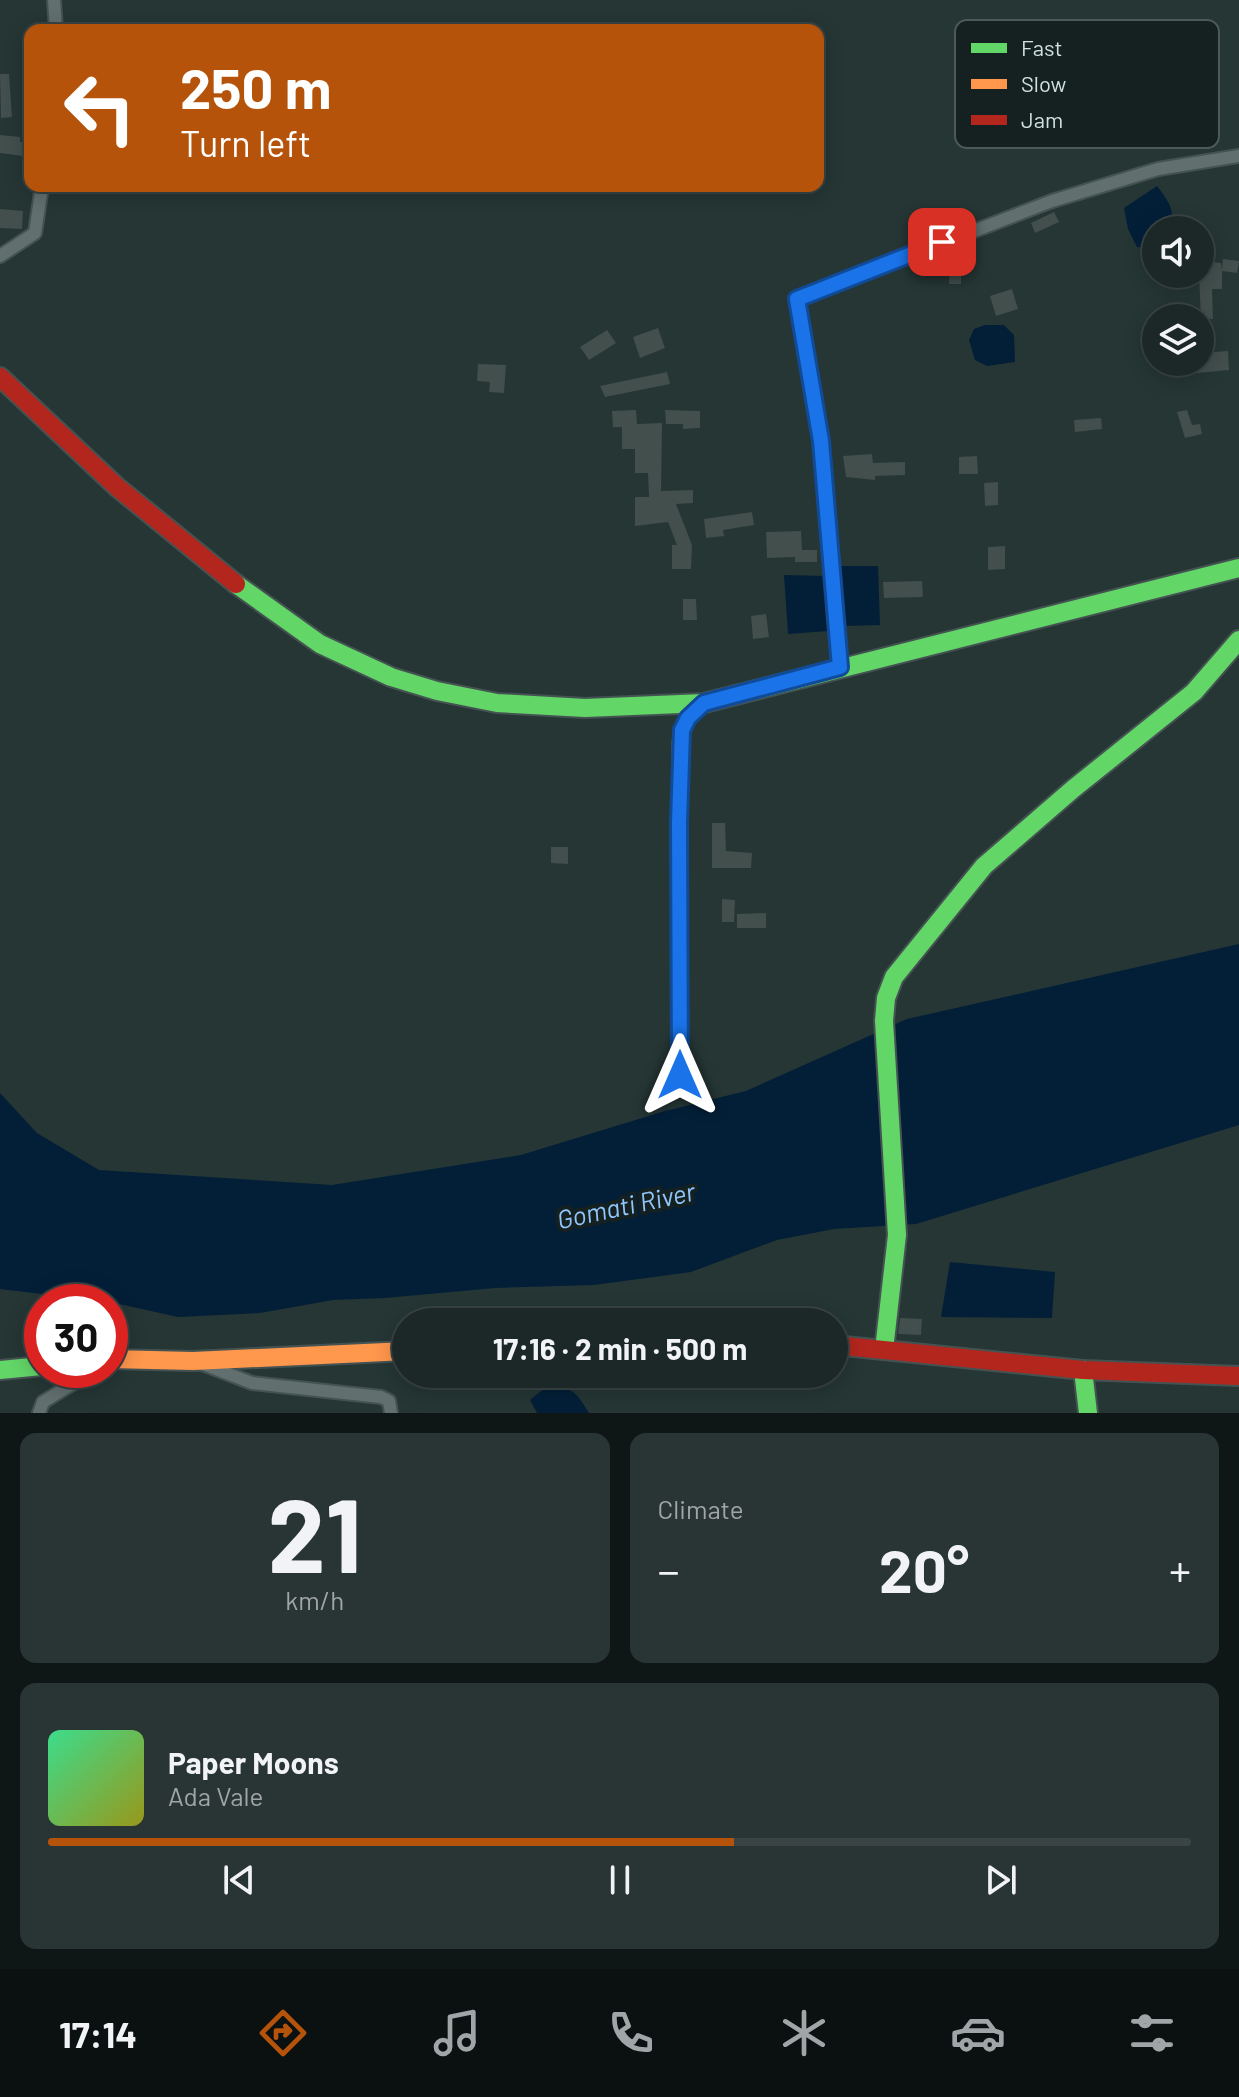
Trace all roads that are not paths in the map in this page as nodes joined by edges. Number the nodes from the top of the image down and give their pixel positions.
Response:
1 (54, 0) edge
2 (56, 24) edge
3 (1239, 156) edge
4 (41, 192) edge
5 (0, 256) edge
6 (0, 377) edge
7 (1239, 568) edge
8 (1239, 640) edge
9 (840, 667) junction
10 (704, 703) junction
11 (680, 1075) dead end
12 (848, 1346) edge
13 (884, 1350) junction
14 (392, 1352) edge
15 (128, 1359) edge
16 (193, 1361) junction
17 (24, 1368) edge
18 (0, 1370) edge
19 (1083, 1370) junction
20 (1239, 1376) edge
21 (66, 1388) edge
22 (39, 1413) edge
23 (391, 1413) edge
24 (1088, 1413) edge

1 - 2 street
3 - 9 street
4 - 5 street
6 - 10 street
7 - 9 street
8 - 13 street
9 - 10 street
10 - 11 street
12 - 13 street
13 - 19 street
14 - 16 street
15 - 16 street
16 - 23 street
17 - 18 street
19 - 20 street
19 - 24 street
21 - 22 street

